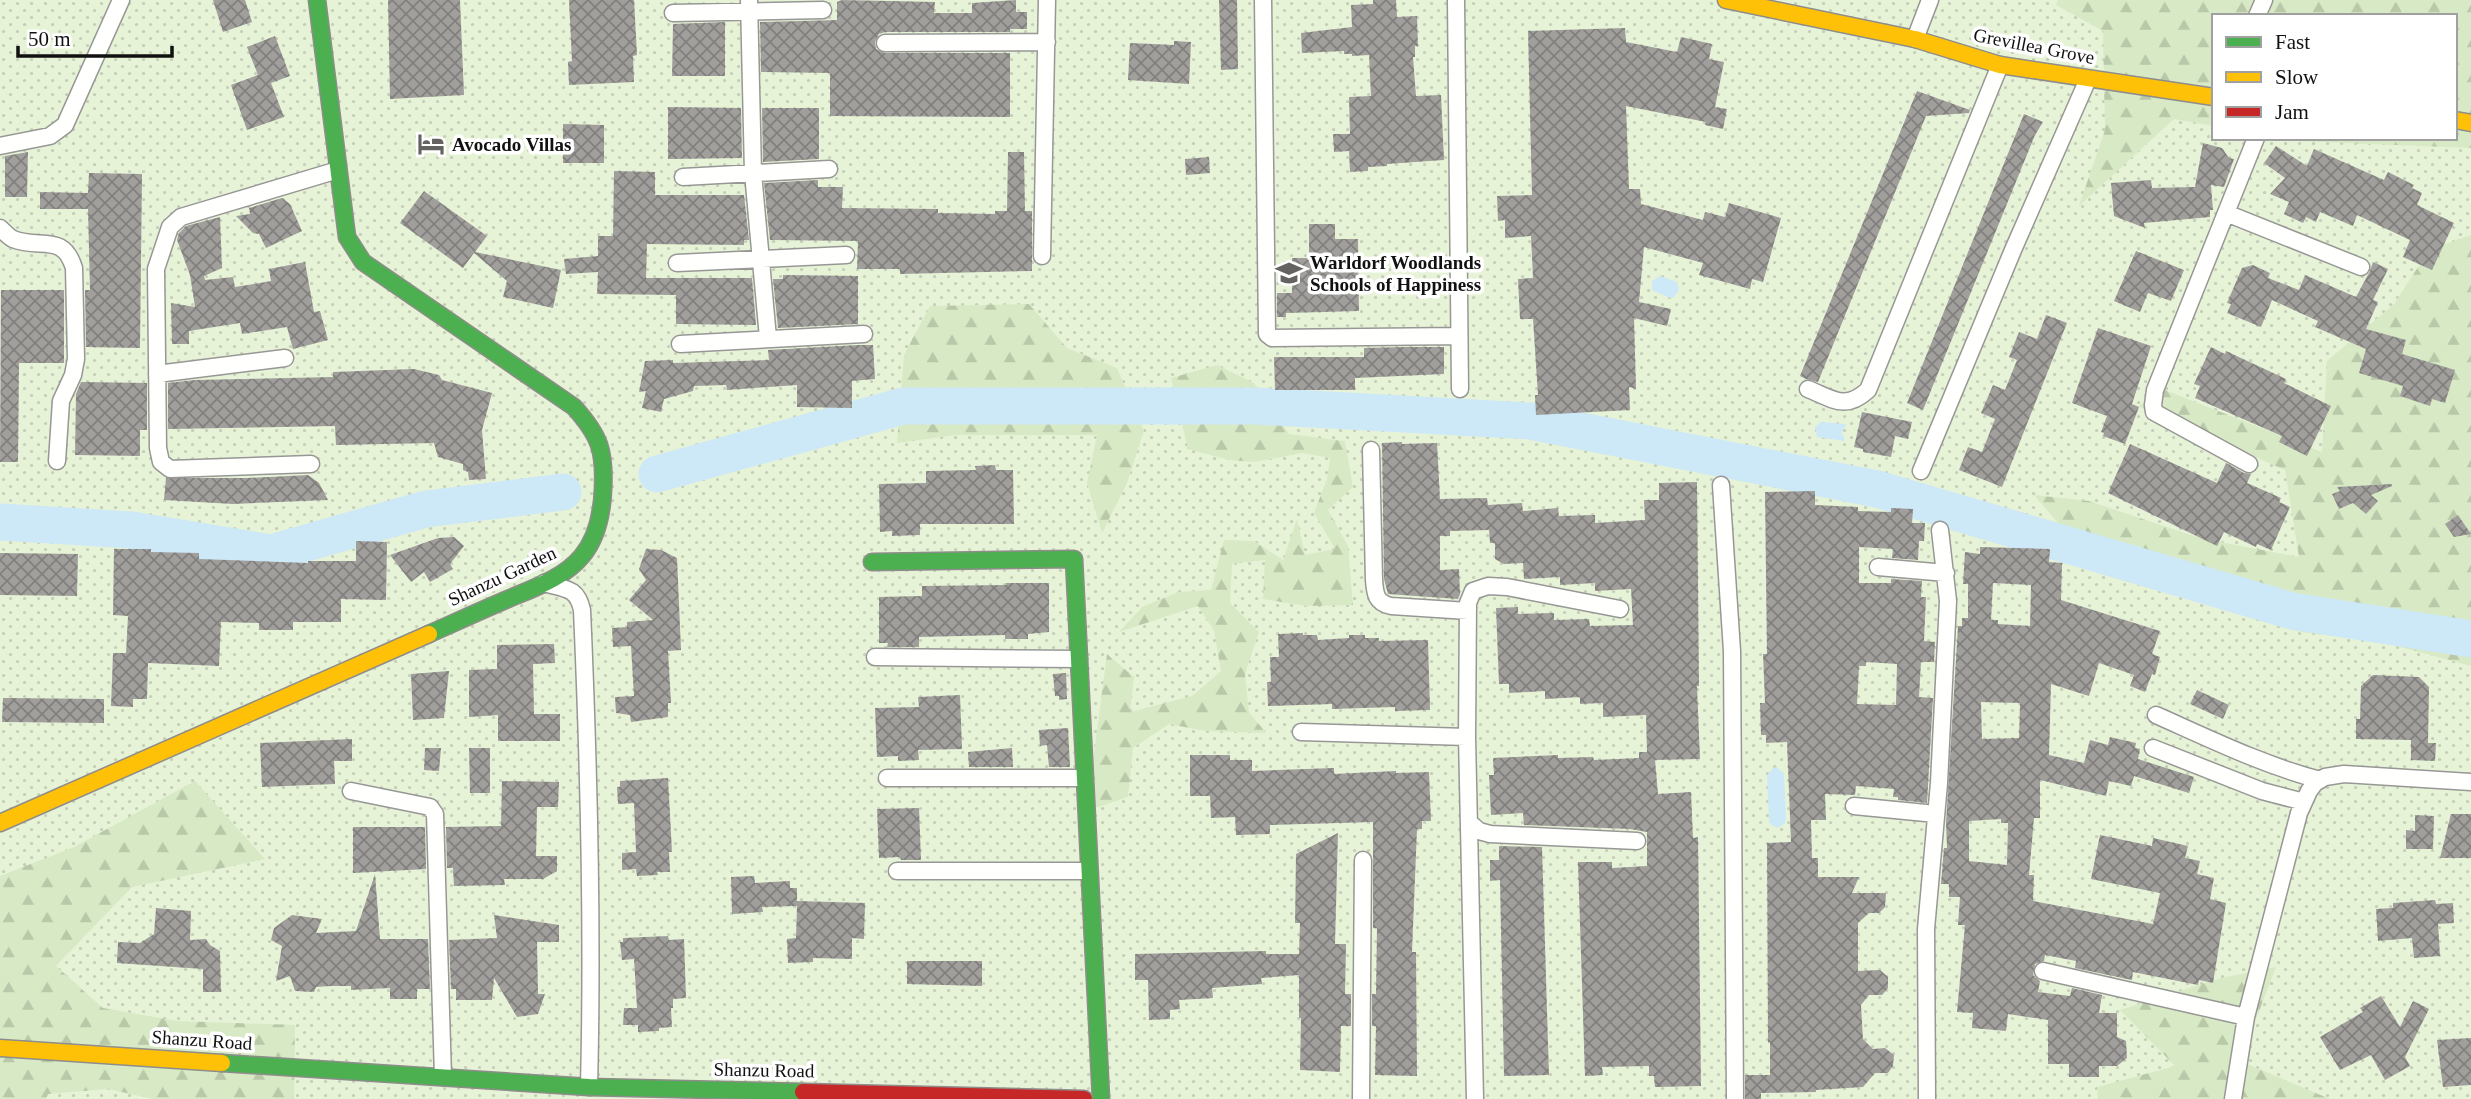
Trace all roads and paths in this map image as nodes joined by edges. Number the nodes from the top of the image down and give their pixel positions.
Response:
1 (121, 0) edge
2 (317, 0) edge
3 (1047, 0) edge
4 (1263, 0) edge
5 (1456, 0) edge
6 (1726, 0) edge
7 (1930, 0) edge
8 (748, 6) edge
9 (823, 10) dead end
10 (673, 13) dead end
11 (1914, 39) junction
12 (1046, 42) junction
13 (885, 43) dead end
14 (2000, 65) junction
15 (2088, 79) junction
16 (2212, 97) edge
17 (2255, 140) edge
18 (0, 146) edge
19 (829, 169) dead end
20 (338, 170) junction
21 (753, 173) junction
22 (682, 177) dead end
23 (2226, 213) junction
24 (0, 228) edge
25 (846, 255) dead end
26 (1042, 256) dead end
27 (760, 259) junction
28 (677, 263) dead end
29 (2361, 267) dead end
30 (864, 334) dead end
31 (1459, 336) junction
32 (768, 338) junction
33 (680, 344) dead end
34 (285, 358) dead end
35 (157, 374) junction
36 (1460, 389) dead end
37 (1808, 389) dead end
38 (1371, 450) dead end
39 (57, 461) dead end
40 (311, 464) dead end
41 (2249, 464) dead end
42 (1921, 471) dead end
43 (1721, 485) dead end
44 (1940, 530) dead end
45 (872, 562) dead end
46 (1878, 567) dead end
47 (1946, 573) junction
48 (544, 583) junction
49 (1620, 609) dead end
50 (1468, 611) junction
51 (875, 657) dead end
52 (1079, 659) junction
53 (2156, 715) dead end
54 (1301, 732) dead end
55 (1467, 737) junction
56 (2153, 748) dead end
57 (887, 778) dead end
58 (1085, 778) junction
59 (2320, 780) junction
60 (2471, 782) edge
61 (351, 791) dead end
62 (2304, 802) junction
63 (1854, 806) dead end
64 (1936, 814) junction
65 (1469, 822) junction
66 (0, 823) edge
67 (1637, 841) dead end
68 (1363, 860) dead end
69 (897, 871) dead end
70 (1089, 871) junction
71 (2043, 971) dead end
72 (2246, 1017) junction
73 (0, 1048) edge
74 (443, 1077) junction
75 (589, 1087) junction
76 (1084, 1099) edge
77 (1101, 1099) edge
78 (1361, 1099) edge
79 (1475, 1099) edge
80 (1735, 1099) edge
81 (1927, 1099) edge
82 (2233, 1099) edge

1 - 18 street
2 - 20 street, Shanzu Garden
3 - 12 street
4 - 31 street
5 - 31 street
6 - 11 street, Grevillea Grove
7 - 11 street
8 - 9 street
8 - 10 street
8 - 21 street
11 - 14 street, Grevillea Grove
12 - 13 street
12 - 26 street
14 - 15 street, Grevillea Grove
14 - 37 street
15 - 16 street, Grevillea Grove
15 - 42 street
17 - 23 street
19 - 21 street
20 - 35 street
20 - 48 street, Shanzu Garden
21 - 22 street
21 - 27 street
23 - 29 street
23 - 41 street
24 - 39 street
25 - 27 street
27 - 28 street
27 - 32 street
30 - 32 street
31 - 36 street
32 - 33 street
34 - 35 street
35 - 40 street
38 - 50 street
43 - 80 street
44 - 47 street
45 - 52 street
46 - 47 street
47 - 64 street
48 - 66 street, Shanzu Garden
48 - 75 street
49 - 50 street
50 - 55 street
51 - 52 street
52 - 58 street
53 - 59 street
54 - 55 street
55 - 65 street
56 - 62 street
57 - 58 street
58 - 70 street
59 - 60 street
59 - 62 street
61 - 74 street
62 - 72 street
63 - 64 street
64 - 81 street
65 - 67 street
65 - 79 street
68 - 78 street
69 - 70 street
70 - 77 street
71 - 72 street
72 - 82 street
73 - 74 street, Shanzu Road
74 - 75 street, Shanzu Road
75 - 76 street, Shanzu Road

